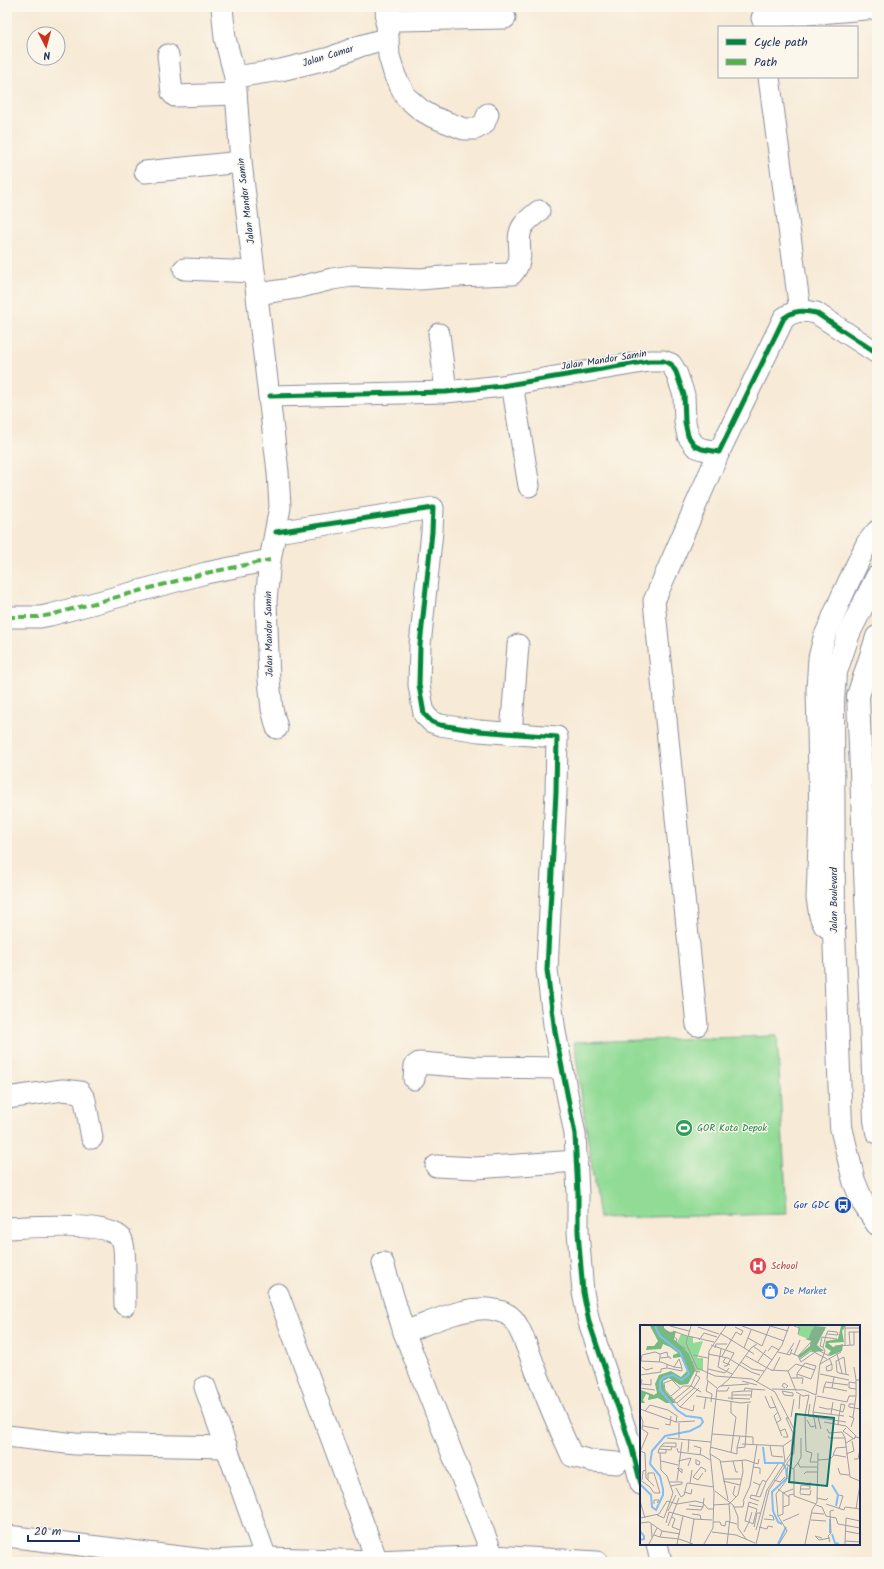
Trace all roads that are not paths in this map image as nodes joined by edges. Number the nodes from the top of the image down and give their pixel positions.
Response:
1 (222, 7) edge
2 (877, 8) edge
3 (762, 17) edge
4 (505, 18) dead end
5 (387, 22) edge
6 (168, 55) dead end
7 (769, 78) edge
8 (236, 85) junction
9 (488, 114) dead end
10 (241, 162) junction
11 (146, 172) dead end
12 (539, 211) dead end
13 (184, 269) dead end
14 (254, 272) junction
15 (258, 294) junction
16 (800, 311) junction
17 (439, 334) dead end
18 (877, 353) edge
19 (512, 384) junction
20 (446, 392) junction
21 (270, 396) junction
22 (719, 452) junction
23 (529, 486) dead end
24 (877, 531) edge
25 (276, 532) junction
26 (270, 560) junction
27 (877, 578) edge
28 (7, 617) edge
29 (877, 637) edge
30 (518, 645) dead end
31 (277, 728) dead end
32 (511, 734) junction
33 (834, 932) junction
34 (873, 1001) edge
35 (697, 1025) dead end
36 (872, 1044) junction
37 (838, 1050) junction
38 (562, 1068) junction
39 (414, 1079) dead end
40 (7, 1098) edge
41 (877, 1132) edge
42 (92, 1138) dead end
43 (577, 1161) junction
44 (436, 1166) dead end
45 (877, 1224) edge
46 (7, 1228) edge
47 (383, 1264) dead end
48 (278, 1294) dead end
49 (125, 1305) dead end
50 (404, 1332) junction
51 (205, 1387) dead end
52 (7, 1436) edge
53 (227, 1447) junction
54 (617, 1463) dead end
55 (640, 1480) edge
56 (7, 1536) edge
57 (657, 1545) edge
58 (266, 1558) junction
59 (493, 1559) edge
60 (213, 1561) edge
61 (376, 1561) edge
62 (597, 1562) edge
63 (661, 1562) edge

1 - 8 street, Jalan Mandor Samin
2 - 3 street
4 - 5 street, Jalan Camar
5 - 8 street, Jalan Camar
5 - 9 street
6 - 8 street, Jalan Camar
7 - 16 street
8 - 10 street, Jalan Mandor Samin
10 - 11 street
10 - 14 street, Jalan Mandor Samin
12 - 15 street
13 - 14 street
14 - 15 street, Jalan Mandor Samin
15 - 21 street, Jalan Mandor Samin
16 - 18 street
16 - 22 street
17 - 20 street
19 - 20 street, Jalan Mandor Samin
19 - 22 street, Jalan Mandor Samin
19 - 23 street
20 - 21 street, Jalan Mandor Samin
21 - 25 street, Jalan Mandor Samin
22 - 35 street
24 - 33 street
25 - 26 street, Jalan Mandor Samin
25 - 32 street
26 - 28 street
26 - 31 street, Jalan Mandor Samin
27 - 33 main road, Jalan Boulevard
29 - 34 main road
30 - 32 street
32 - 38 street
33 - 37 main road, Jalan Boulevard
34 - 36 main road
36 - 37 main road
36 - 41 main road
37 - 45 main road, Jalan Boulevard
38 - 39 street
38 - 43 street
40 - 42 street
43 - 44 street
43 - 55 street
46 - 49 street
47 - 50 street
48 - 61 street
50 - 54 street
50 - 59 street
51 - 53 street
52 - 53 street
53 - 58 street
56 - 60 street
57 - 63 street
58 - 60 street
58 - 61 street
59 - 61 street
59 - 62 street

